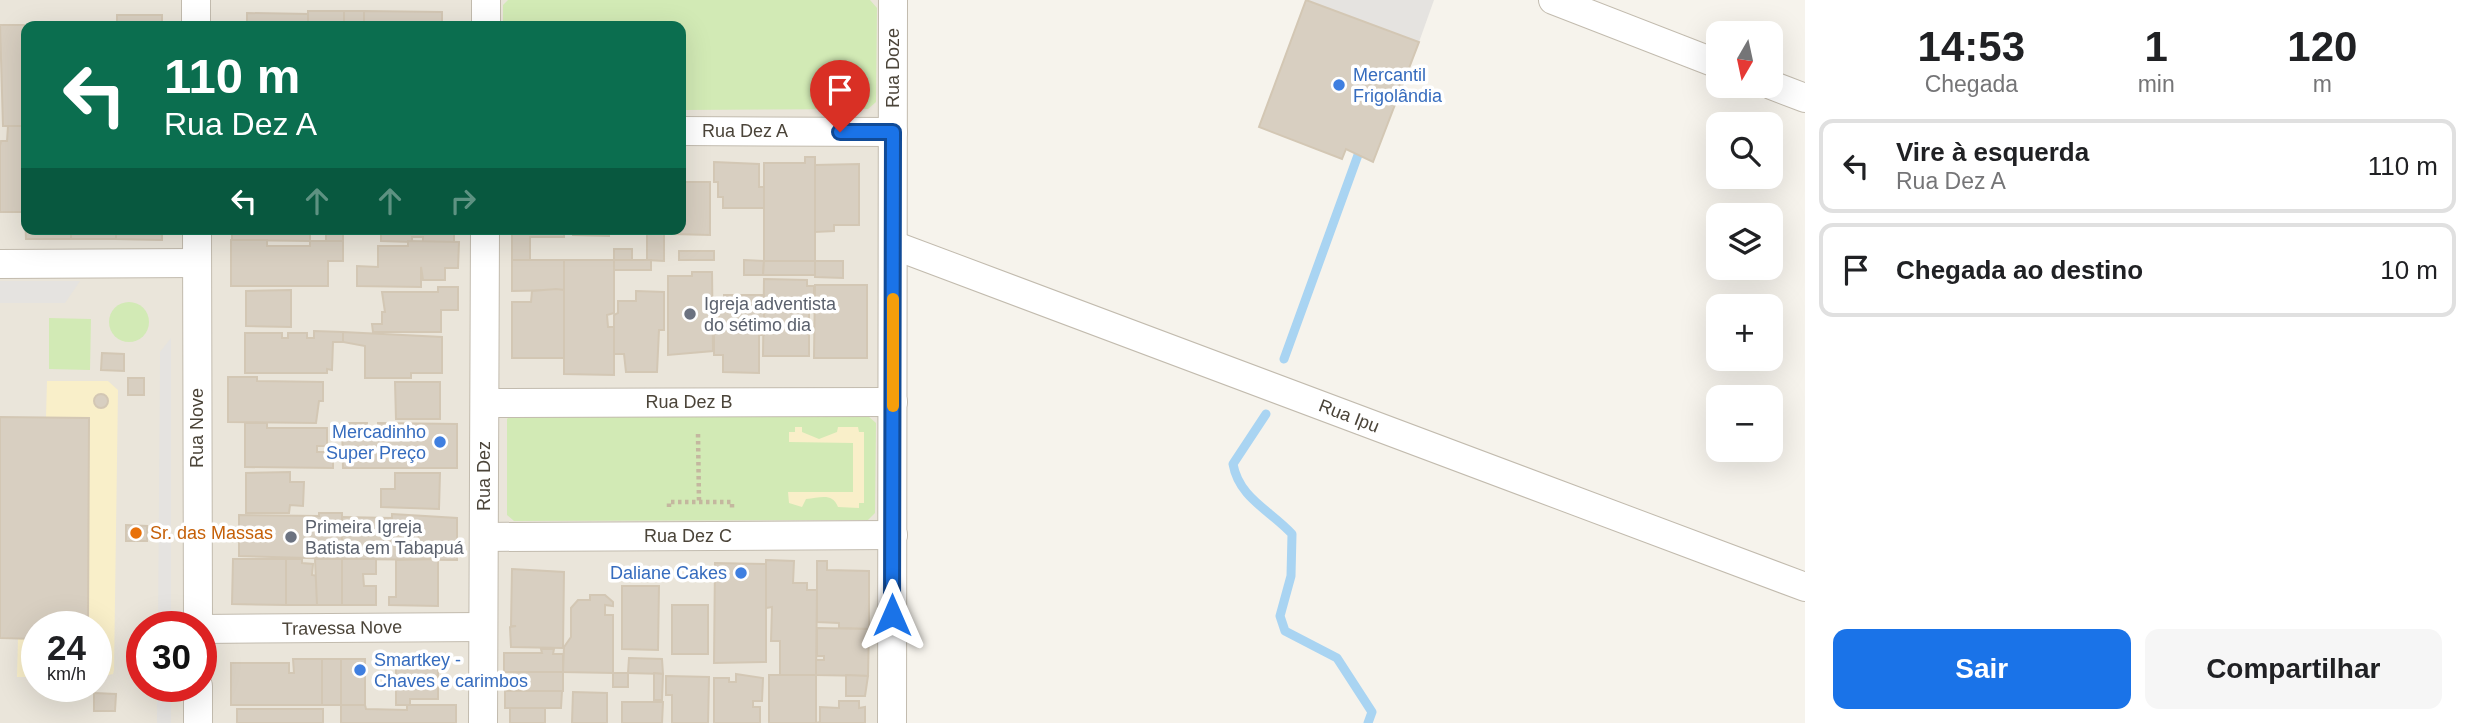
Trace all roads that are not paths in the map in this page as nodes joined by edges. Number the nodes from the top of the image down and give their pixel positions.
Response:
1 (196, 0) edge
2 (486, 0) edge
3 (893, 0) edge
4 (1553, 0) edge
5 (196, 21) edge
6 (486, 21) edge
7 (1706, 59) edge
8 (1783, 90) edge
9 (1805, 98) edge
10 (686, 131) edge
11 (893, 132) junction
12 (197, 235) edge
13 (485, 235) edge
14 (893, 245) junction
15 (197, 263) junction
16 (0, 264) edge
17 (485, 402) junction
18 (893, 402) junction
19 (892, 535) junction
20 (484, 537) junction
21 (1805, 587) edge
22 (200, 611) edge
23 (484, 627) junction
24 (217, 628) edge
25 (198, 702) edge
26 (198, 723) edge
27 (483, 723) edge
28 (892, 723) edge

1 - 5 street
2 - 6 street
3 - 11 street, Rua Doze
4 - 7 street
8 - 9 street
10 - 11 street, Rua Dez A
11 - 14 street, Rua Doze
12 - 15 street, Rua Nove
13 - 17 street, Rua Dez
14 - 18 street, Rua Doze
14 - 21 street, Rua Ipu
15 - 16 street
15 - 22 street, Rua Nove
17 - 18 street, Rua Dez B
17 - 20 street, Rua Dez
18 - 19 street, Rua Doze
19 - 20 street, Rua Dez C
19 - 28 street, Rua Doze
20 - 23 street, Rua Dez
23 - 24 street, Travessa Nove
23 - 27 street, Rua Dez
25 - 26 street

